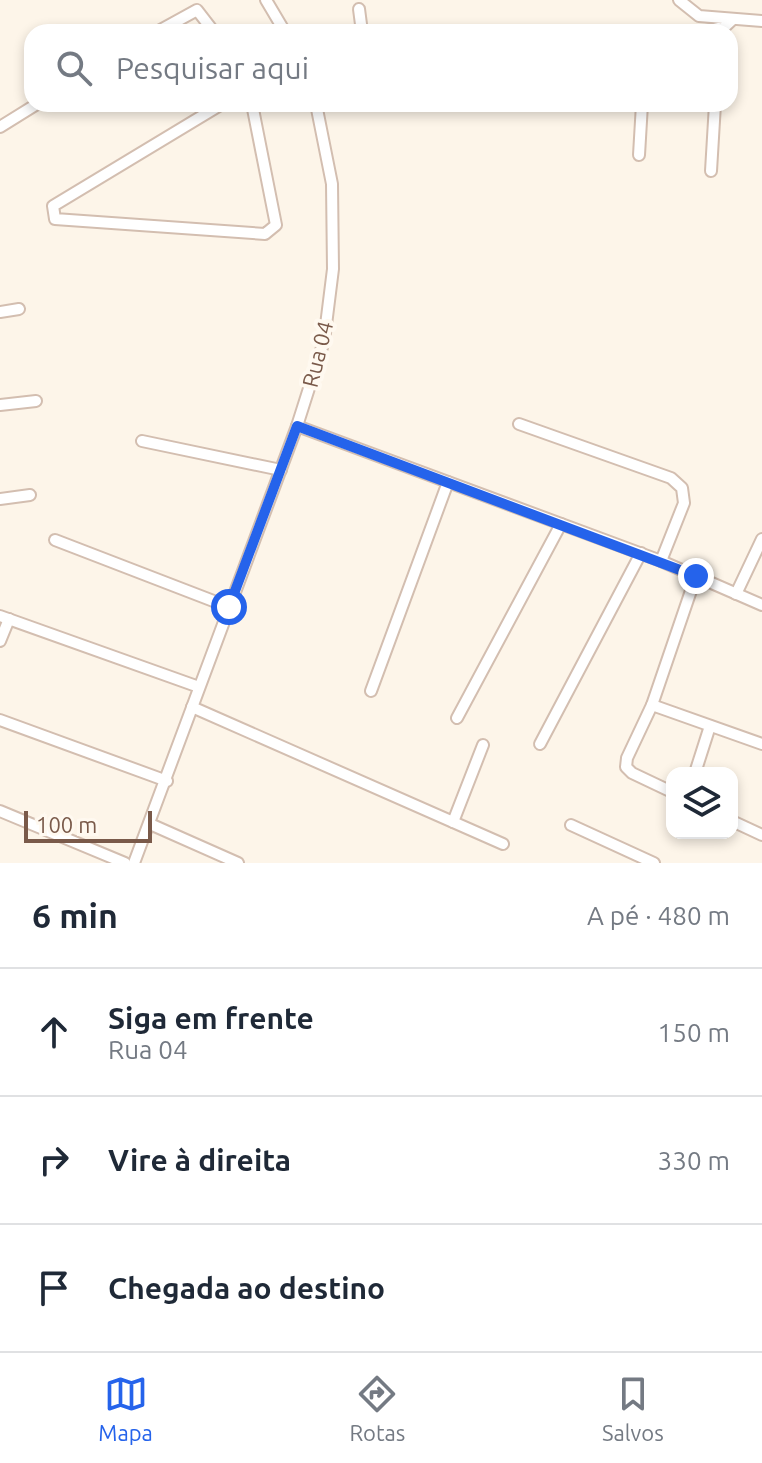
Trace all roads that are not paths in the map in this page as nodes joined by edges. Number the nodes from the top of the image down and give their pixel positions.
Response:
1 (266, 0) edge
2 (679, 0) edge
3 (359, 9) dead end
4 (733, 19) junction
5 (762, 21) edge
6 (172, 24) edge
7 (208, 24) edge
8 (280, 24) edge
9 (361, 24) edge
10 (727, 24) edge
11 (24, 112) edge
12 (209, 112) edge
13 (254, 112) edge
14 (318, 112) edge
15 (642, 112) edge
16 (715, 112) edge
17 (0, 127) edge
18 (639, 155) dead end
19 (711, 171) dead end
20 (19, 309) dead end
21 (0, 312) edge
22 (36, 401) dead end
23 (0, 405) edge
24 (519, 424) dead end
25 (297, 426) junction
26 (142, 441) dead end
27 (281, 470) junction
28 (448, 482) junction
29 (30, 495) dead end
30 (0, 499) edge
31 (561, 524) junction
32 (762, 539) edge
33 (55, 540) dead end
34 (641, 553) junction
35 (661, 561) junction
36 (696, 576) junction
37 (736, 594) junction
38 (762, 605) edge
39 (229, 607) junction
40 (4, 618) edge
41 (0, 641) edge
42 (199, 687) junction
43 (371, 691) dead end
44 (652, 705) junction
45 (192, 707) junction
46 (457, 718) dead end
47 (0, 720) edge
48 (710, 726) junction
49 (540, 744) dead end
50 (762, 744) edge
51 (483, 745) dead end
52 (697, 767) edge
53 (167, 781) junction
54 (666, 789) edge
55 (0, 811) edge
56 (453, 822) junction
57 (150, 824) junction
58 (738, 824) edge
59 (571, 825) dead end
60 (762, 835) edge
61 (503, 844) dead end
62 (125, 863) edge
63 (134, 863) edge
64 (238, 863) edge
65 (654, 863) edge

1 - 8 street
2 - 4 street
3 - 9 street
4 - 5 street
4 - 10 street
6 - 7 street
11 - 17 street
12 - 13 street
14 - 25 street, Rua 04
15 - 18 street
16 - 19 street
20 - 21 street
22 - 23 street
24 - 35 street
25 - 27 street, Rua 04
25 - 28 street
26 - 27 street
27 - 39 street, Rua 04
28 - 31 street
28 - 43 street
29 - 30 street
31 - 34 street
31 - 46 street
32 - 37 street
33 - 39 street
34 - 35 street
34 - 49 street
35 - 36 street
36 - 37 street
36 - 44 street
37 - 38 street
39 - 42 street, Rua 04
40 - 41 street
40 - 42 street
42 - 45 street, Rua 04
44 - 48 street
44 - 54 street
45 - 53 street, Rua 04
45 - 56 street
47 - 53 street
48 - 50 street
48 - 52 street
51 - 56 street
53 - 57 street, Rua 04
55 - 62 street
56 - 61 street
57 - 63 street, Rua 04
57 - 64 street
58 - 60 street
59 - 65 street

